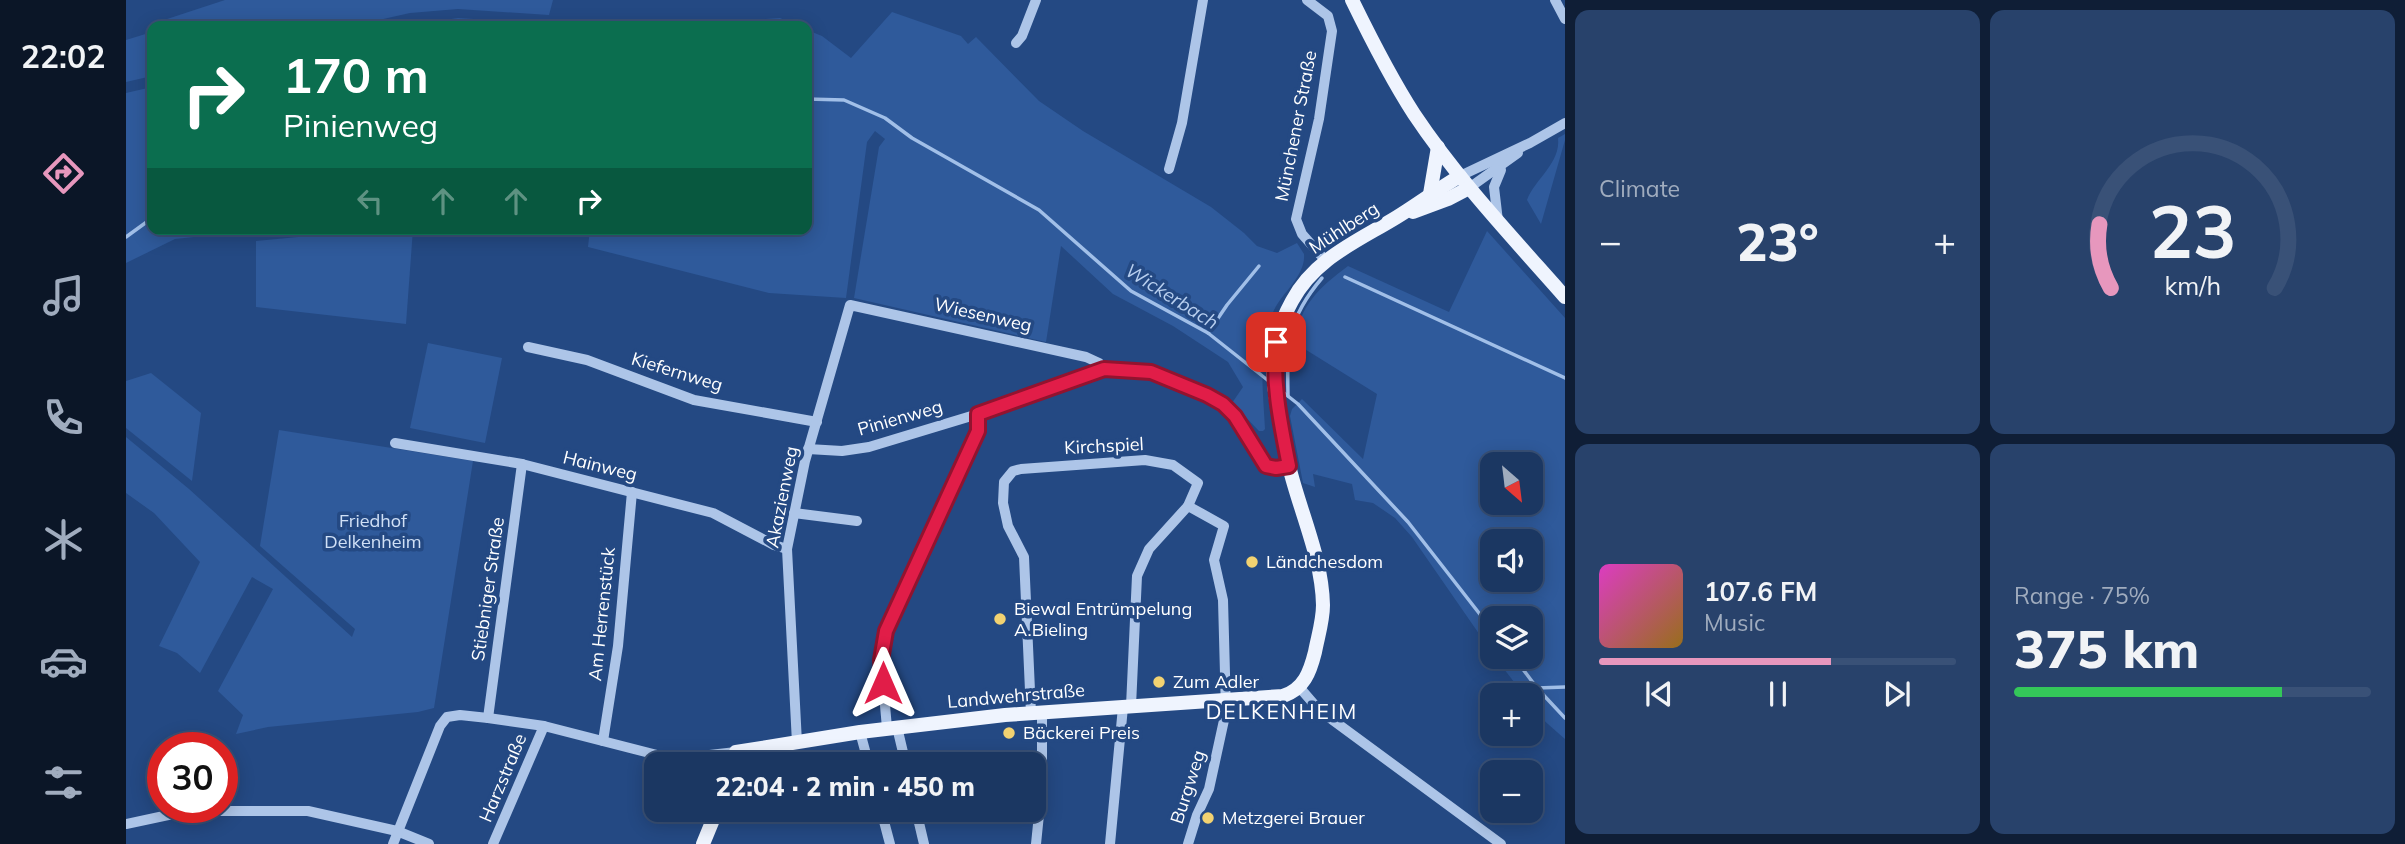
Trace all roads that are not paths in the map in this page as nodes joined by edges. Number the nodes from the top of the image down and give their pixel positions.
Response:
1 (1036, 0) edge
2 (1203, 0) edge
3 (1307, 0) edge
4 (1352, 0) edge
5 (1555, 0) edge
6 (1565, 19) edge
7 (1016, 43) dead end
8 (1565, 122) edge
9 (1530, 143) junction
10 (1437, 147) junction
11 (1503, 166) junction
12 (1169, 169) dead end
13 (1460, 176) junction
14 (1469, 188) junction
15 (1430, 194) junction
16 (1398, 216) junction
17 (1498, 221) junction
18 (1325, 260) junction
19 (1565, 297) edge
20 (850, 305) joint
21 (528, 347) dead end
22 (1104, 369) junction
23 (978, 414) junction
24 (817, 422) junction
25 (395, 443) dead end
26 (808, 449) junction
27 (522, 464) junction
28 (1289, 466) junction
29 (632, 492) junction
30 (1188, 506) junction
31 (794, 513) junction
32 (857, 522) dead end
33 (787, 549) junction
34 (1304, 681) junction
35 (1227, 700) junction
36 (1127, 707) junction
37 (1036, 712) junction
38 (488, 718) junction
39 (544, 726) junction
40 (892, 727) junction
41 (860, 732) junction
42 (604, 740) junction
43 (797, 743) junction
44 (647, 752) edge
45 (762, 752) edge
46 (865, 752) edge
47 (901, 752) edge
48 (713, 822) edge
49 (884, 822) edge
50 (919, 822) edge
51 (126, 824) edge
52 (397, 831) junction
53 (393, 844) edge
54 (429, 844) edge
55 (493, 844) edge
56 (703, 844) edge
57 (890, 844) edge
58 (924, 844) edge
59 (1036, 844) edge
60 (1110, 844) edge
61 (1188, 844) edge
62 (1501, 844) edge

1 - 7 street
2 - 12 street
3 - 18 street, Münchener Straße
4 - 10 main road
5 - 6 street
8 - 9 street
9 - 11 street
9 - 13 street
10 - 13 main road
10 - 15 main road
11 - 14 street
11 - 17 street
13 - 14 main road
13 - 15 main road, Mühlberg
14 - 16 main road, Mühlberg
14 - 17 main road
15 - 16 main road, Mühlberg
16 - 18 main road, Mühlberg
17 - 19 main road
18 - 28 main road, Mühlberg
20 - 22 street, Wiesenweg
20 - 24 street, Akazienweg
21 - 24 street, Kiefernweg
22 - 23 street, Pinienweg
22 - 28 street, Pinienweg
23 - 26 street, Pinienweg
23 - 40 street
24 - 26 street, Akazienweg
25 - 27 street, Hainweg
26 - 31 street, Akazienweg
27 - 29 street, Hainweg
27 - 38 street, Stiebniger Straße
28 - 34 main road, Mühlberg
29 - 33 street, Hainweg
29 - 42 street, Am Herrenstück
30 - 35 street, Burgweg
30 - 36 street
30 - 37 street, Kirchspiel
31 - 32 street
31 - 33 street, Akazienweg
33 - 43 street, Akazienweg
34 - 35 main road, Landwehrstraße
34 - 62 street
35 - 36 main road, Landwehrstraße
35 - 61 street, Burgweg
36 - 37 main road, Landwehrstraße
36 - 60 street
37 - 40 main road, Landwehrstraße
37 - 59 street
38 - 39 street, Landwehrstraße
38 - 52 street, Landwehrstraße
39 - 42 street, Landwehrstraße
39 - 55 street, Harzstraße
40 - 41 main road, Landwehrstraße
40 - 47 street
41 - 43 main road, Landwehrstraße
41 - 46 street
42 - 44 street, Landwehrstraße
43 - 45 main road, Landwehrstraße
48 - 56 main road
49 - 57 street
50 - 58 street
51 - 52 street
52 - 53 street
52 - 54 street

